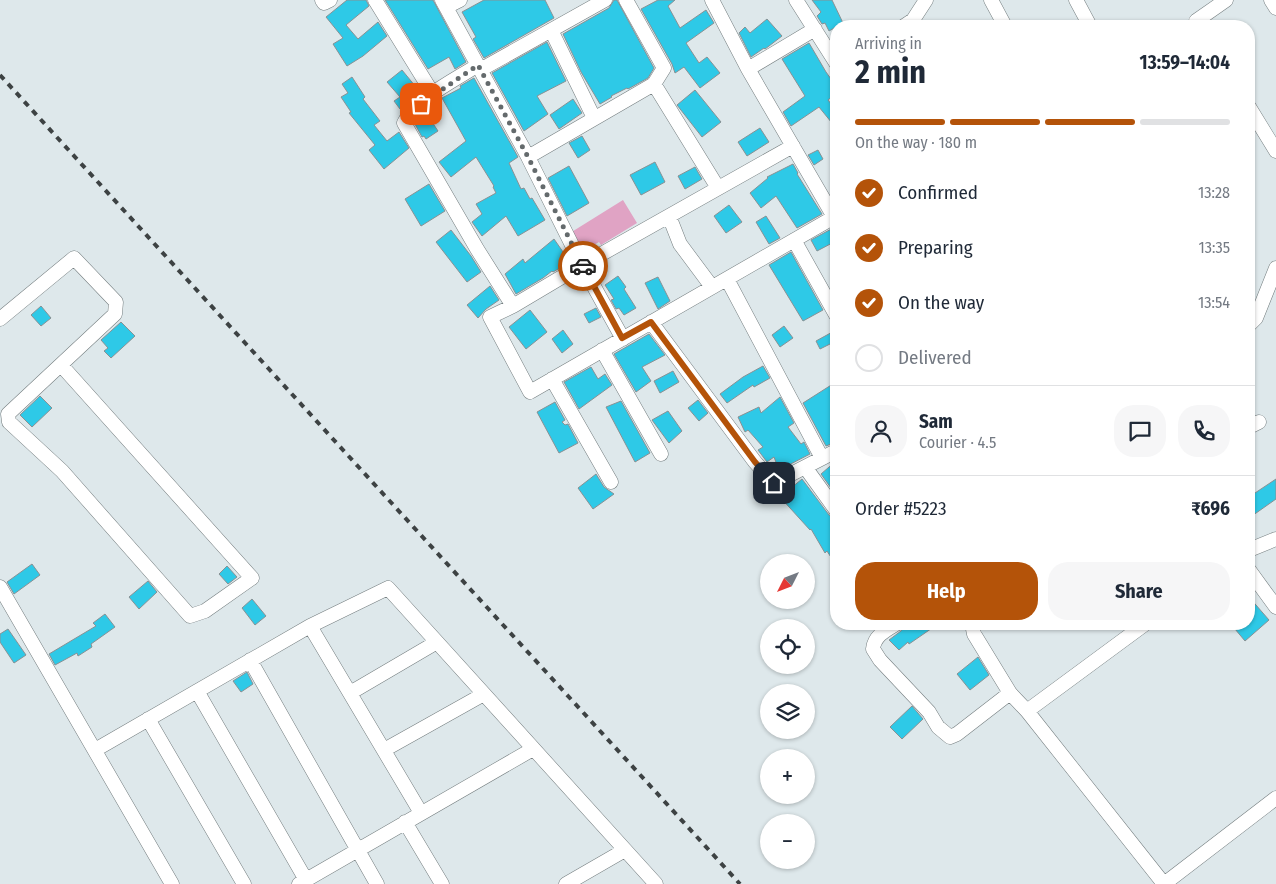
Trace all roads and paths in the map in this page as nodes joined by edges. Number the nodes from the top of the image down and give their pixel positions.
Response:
1 (322, 0) edge
2 (330, 0) edge
3 (375, 0) edge
4 (460, 0) edge
5 (605, 0) edge
6 (626, 0) edge
7 (712, 0) edge
8 (796, 0) edge
9 (926, 0) edge
10 (991, 0) edge
11 (1076, 0) edge
12 (1226, 0) edge
13 (1271, 0) edge
14 (444, 3) edge
15 (1276, 8) edge
16 (913, 20) edge
17 (1002, 20) edge
18 (1087, 20) edge
19 (1197, 20) edge
20 (815, 29) junction
21 (551, 30) junction
22 (830, 53) edge
23 (479, 68) junction
24 (748, 69) junction
25 (654, 84) junction
26 (433, 94) junction
27 (1255, 117) edge
28 (594, 118) junction
29 (793, 146) junction
30 (1276, 151) edge
31 (528, 157) junction
32 (718, 188) junction
33 (830, 208) edge
34 (669, 216) junction
35 (830, 219) edge
36 (794, 240) junction
37 (582, 265) junction
38 (1276, 268) edge
39 (727, 279) junction
40 (712, 287) junction
41 (830, 304) edge
42 (513, 306) junction
43 (0, 319) edge
44 (1255, 319) edge
45 (651, 322) junction
46 (622, 338) junction
47 (602, 350) junction
48 (61, 364) junction
49 (552, 379) junction
50 (662, 454) dead end
51 (830, 454) edge
52 (822, 458) junction
53 (805, 467) junction
54 (610, 482) dead end
55 (830, 502) edge
56 (1276, 539) edge
57 (1255, 548) edge
58 (1255, 578) edge
59 (0, 587) edge
60 (1276, 608) edge
61 (310, 626) junction
62 (887, 630) edge
63 (973, 630) edge
64 (1137, 630) edge
65 (437, 642) junction
66 (250, 660) junction
67 (198, 691) junction
68 (350, 692) junction
69 (1010, 693) junction
70 (484, 694) junction
71 (1027, 711) junction
72 (148, 719) junction
73 (533, 749) junction
74 (95, 750) junction
75 (384, 750) junction
76 (1276, 798) edge
77 (421, 812) junction
78 (405, 822) junction
79 (357, 849) junction
80 (625, 850) junction
81 (312, 880) edge
82 (172, 884) edge
83 (244, 884) edge
84 (377, 884) edge
85 (442, 884) edge
86 (566, 884) edge
87 (656, 884) edge
88 (1164, 884) edge

1 - 2 street
3 - 26 street
4 - 14 street
5 - 21 street
6 - 25 street
7 - 24 street
8 - 20 street
9 - 16 street
10 - 17 street
11 - 18 street
12 - 19 street
13 - 15 street
14 - 23 street
20 - 22 street
20 - 24 street
21 - 23 street
21 - 28 street
23 - 26 street
23 - 31 street
24 - 29 street
25 - 28 street
25 - 32 street
26 - 42 street
27 - 30 street
28 - 31 street
29 - 32 street
29 - 33 street
31 - 37 street
32 - 34 street
34 - 37 street
34 - 40 street
35 - 36 street
36 - 39 street
36 - 41 street
37 - 42 street
37 - 46 street
38 - 44 street
39 - 40 street
39 - 52 street
40 - 45 street
42 - 49 street
43 - 48 street
45 - 46 street
45 - 53 street
46 - 47 street
47 - 49 street
47 - 50 street
48 - 48 street
49 - 54 street
51 - 52 street
52 - 53 street
53 - 55 street
56 - 57 street
58 - 60 street
59 - 74 street
61 - 65 street
61 - 66 street
61 - 68 street
62 - 69 street
63 - 69 street
64 - 71 street
65 - 68 street
65 - 70 street
66 - 67 street
66 - 79 street
67 - 72 street
67 - 81 street
68 - 75 street
69 - 71 street
70 - 73 street
70 - 75 street
71 - 88 street
72 - 74 street
72 - 83 street
73 - 77 street
73 - 80 street
74 - 82 street
75 - 77 street
76 - 88 street
77 - 78 street
78 - 79 street
78 - 85 street
79 - 81 street
79 - 84 street
80 - 86 street
80 - 87 street

